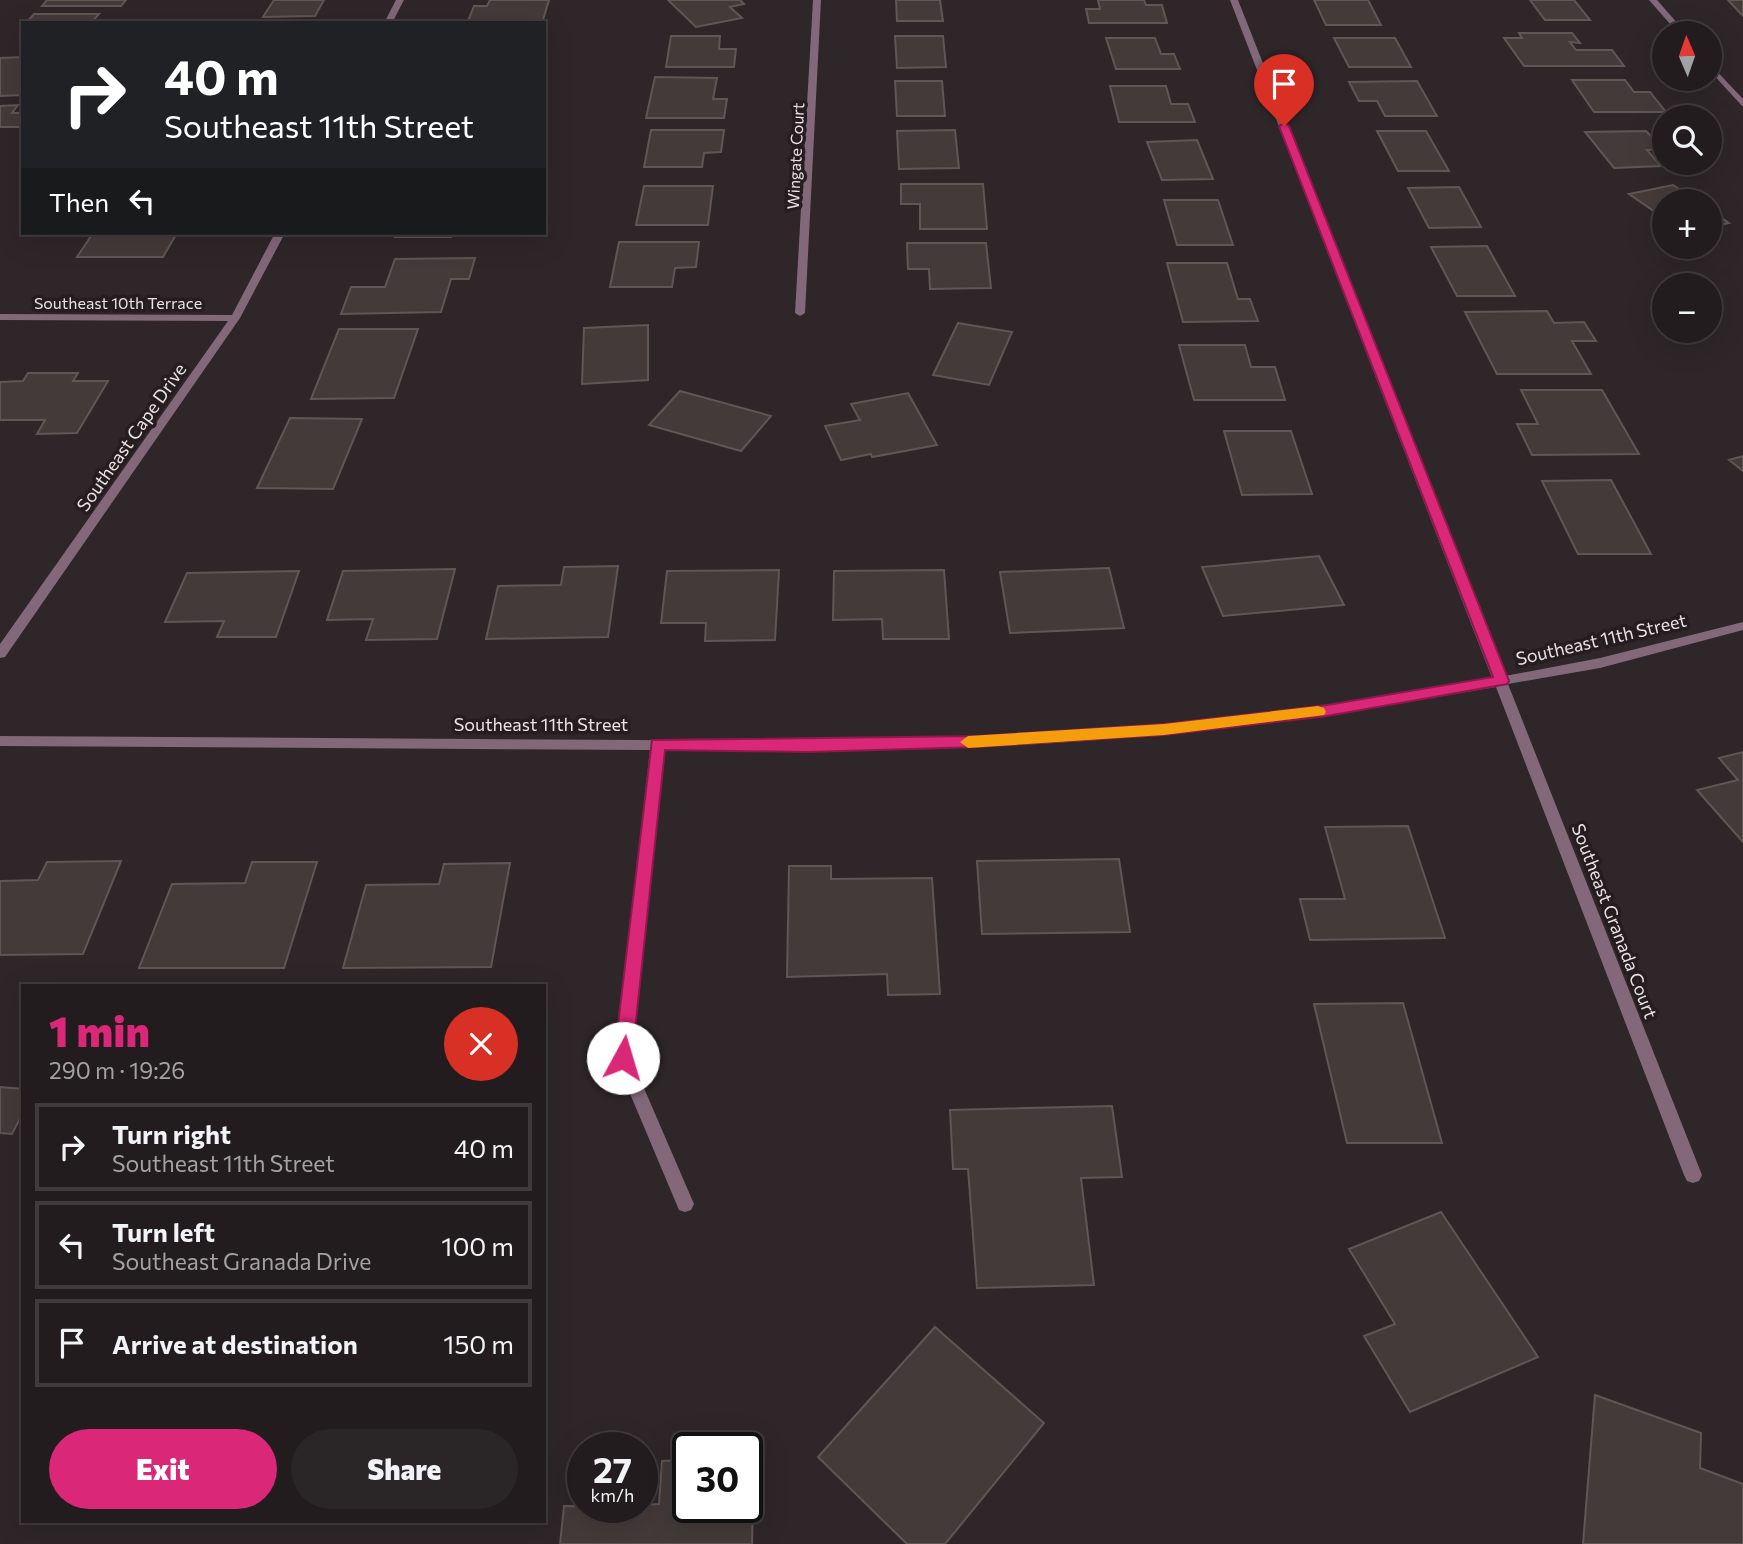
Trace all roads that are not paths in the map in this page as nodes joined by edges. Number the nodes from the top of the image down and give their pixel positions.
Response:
1 (400, 0) edge
2 (817, 0) edge
3 (1234, 0) edge
4 (1653, 0) edge
5 (389, 21) edge
6 (1671, 21) edge
7 (1722, 80) edge
8 (1743, 104) edge
9 (278, 235) edge
10 (800, 313) dead end
11 (0, 317) edge
12 (235, 318) junction
13 (1743, 626) edge
14 (0, 654) edge
15 (1502, 681) junction
16 (0, 741) edge
17 (658, 744) junction
18 (1693, 1175) dead end
19 (685, 1205) dead end

1 - 5 street
2 - 10 street, Wingate Court
3 - 15 street, Southeast Granada Court
4 - 6 street
7 - 8 street
9 - 12 street, Southeast Cape Drive
11 - 12 street, Southeast 10th Terrace
12 - 14 street, Southeast Cape Drive
13 - 15 street, Southeast 11th Street
15 - 17 street, Southeast 11th Street
15 - 18 street, Southeast Granada Court
16 - 17 street, Southeast 11th Street
17 - 19 street

